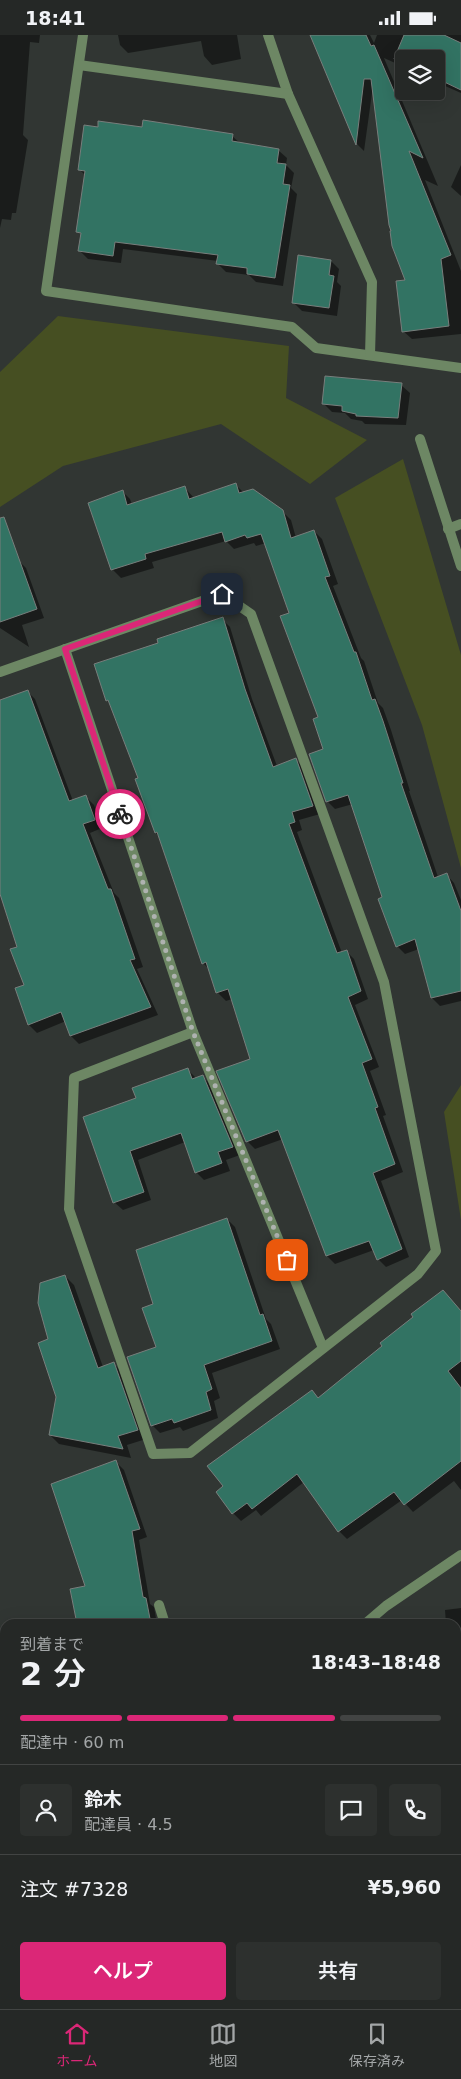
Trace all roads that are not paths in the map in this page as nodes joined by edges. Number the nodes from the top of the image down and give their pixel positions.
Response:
1 (83, 35) edge
2 (268, 35) edge
3 (79, 65) junction
4 (288, 95) junction
5 (370, 355) junction
6 (461, 368) edge
7 (420, 439) dead end
8 (461, 524) edge
9 (448, 529) junction
10 (461, 566) edge
11 (65, 649) junction
12 (0, 672) edge
13 (193, 1032) junction
14 (323, 1348) junction
15 (461, 1555) edge
16 (158, 1605) dead end
17 (163, 1619) edge
18 (371, 1619) edge

1 - 3 street
2 - 4 street
3 - 4 street
3 - 5 street
4 - 5 street
5 - 6 street
7 - 9 street
8 - 9 street
9 - 10 street
11 - 12 street
11 - 13 street
11 - 14 street
13 - 14 street
13 - 14 street
15 - 18 street
16 - 17 street

